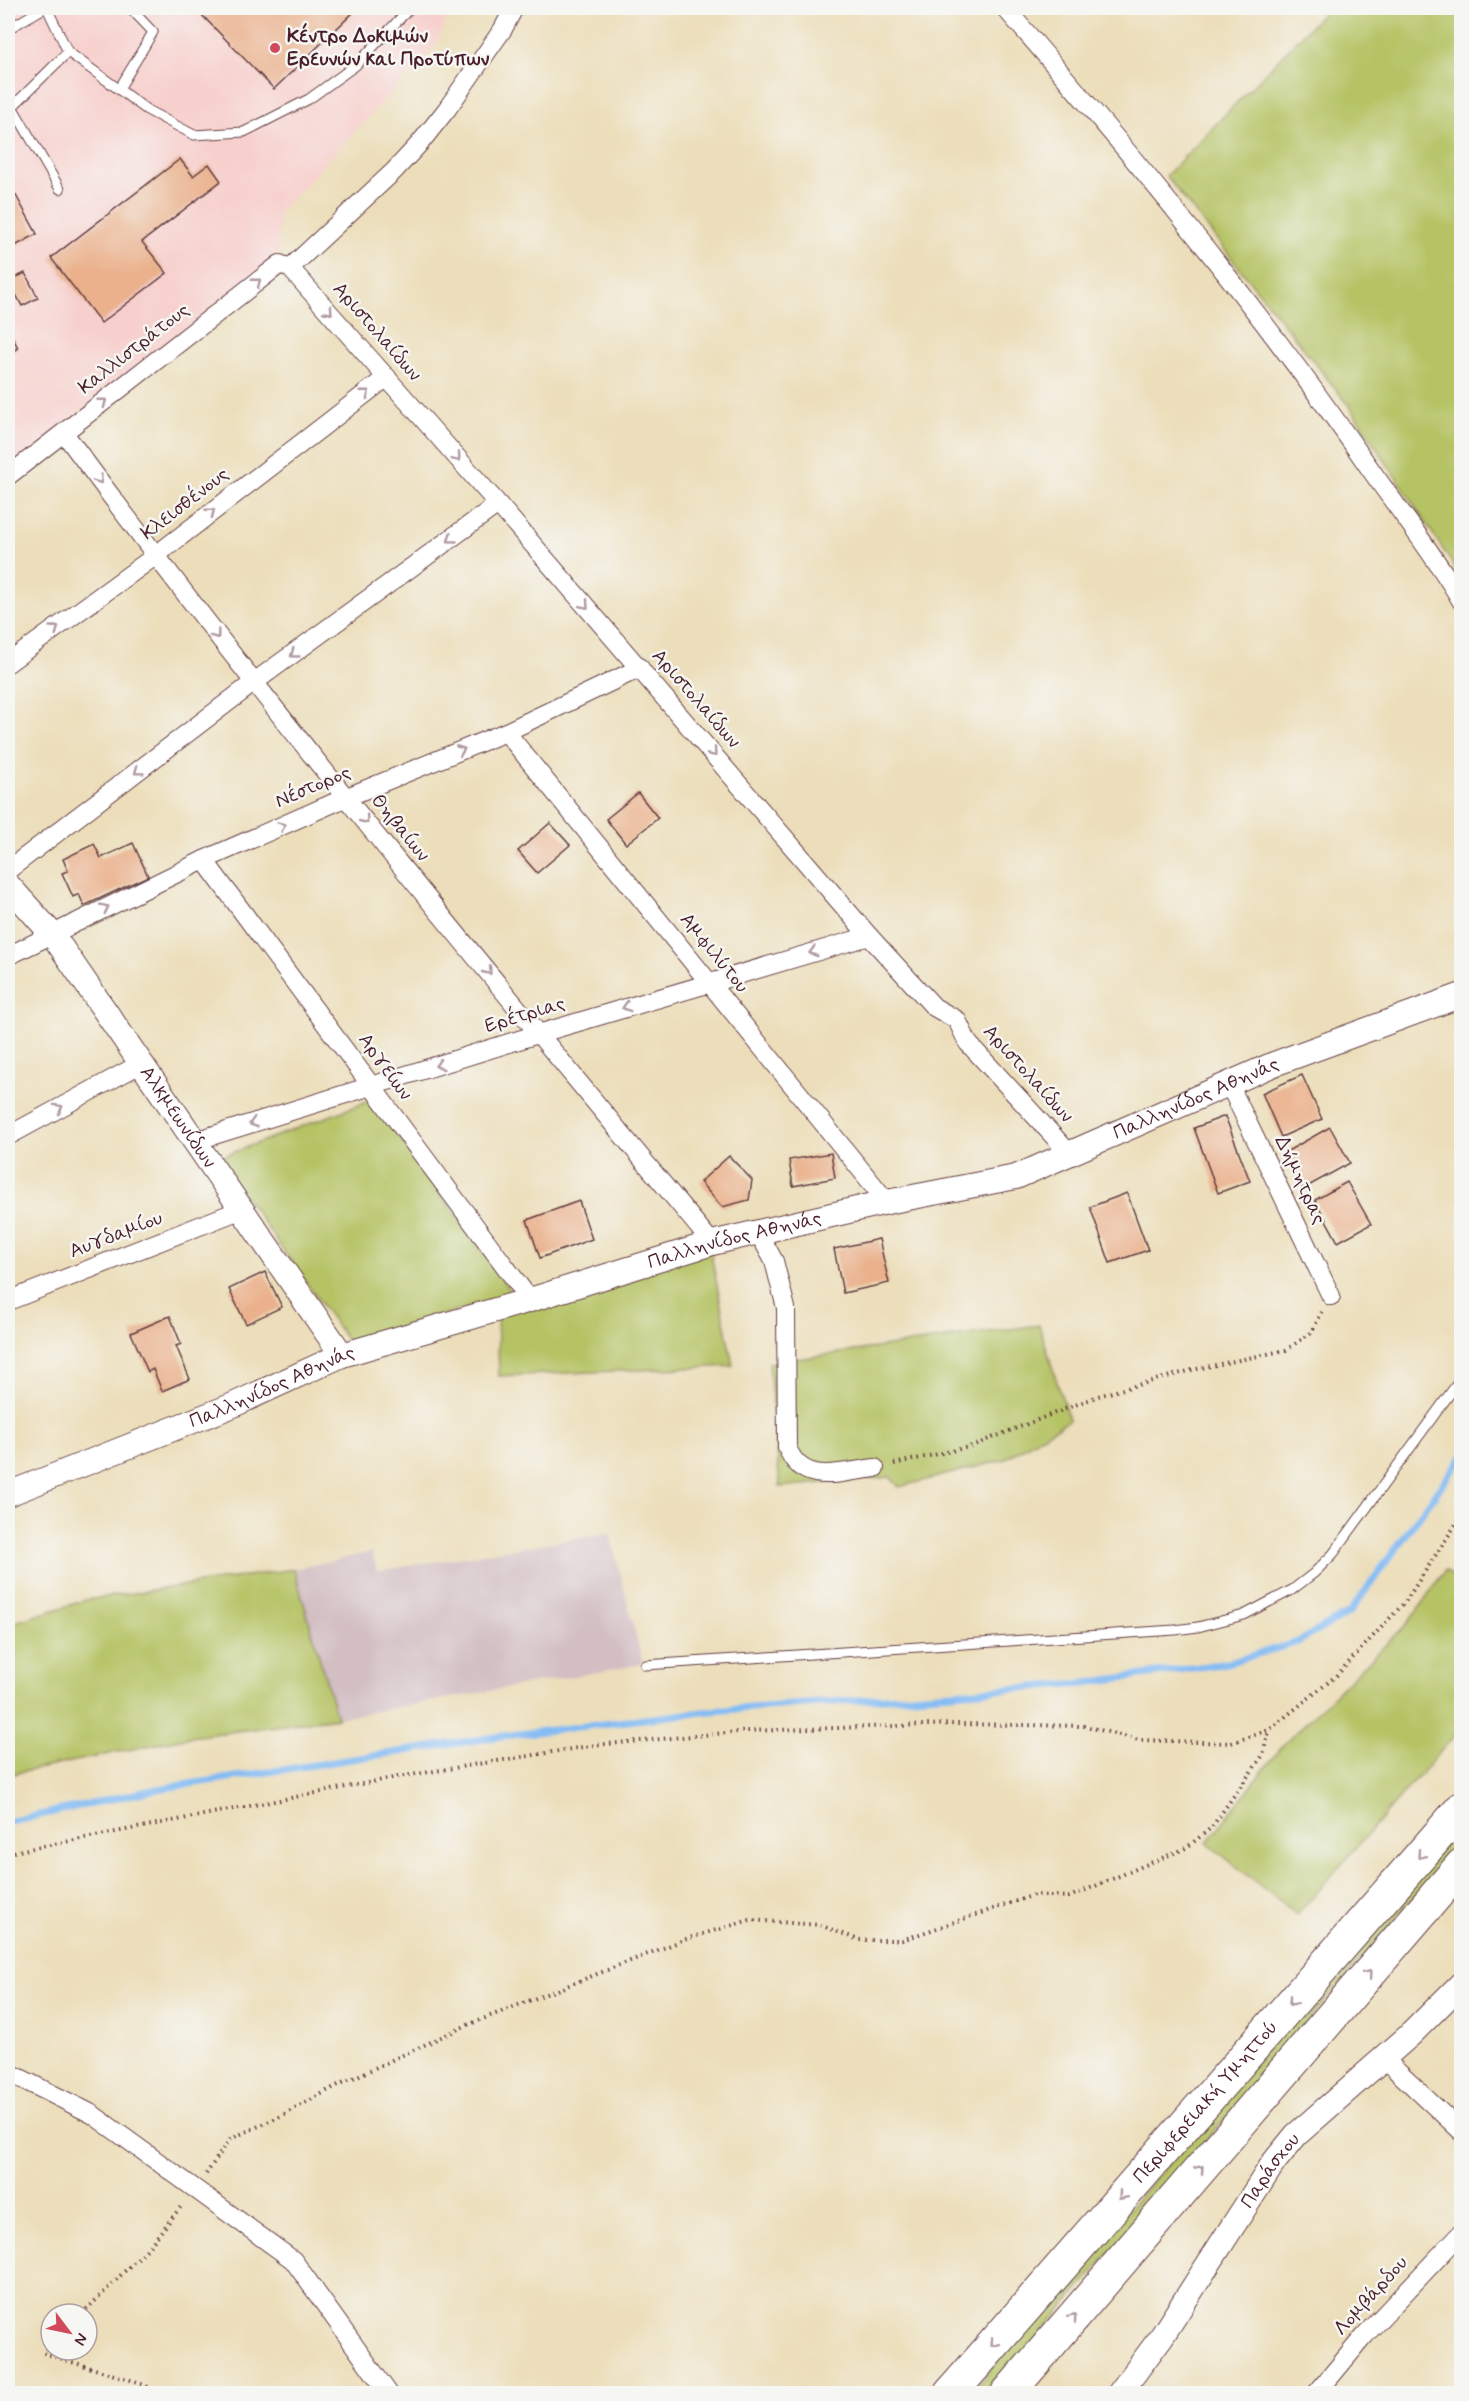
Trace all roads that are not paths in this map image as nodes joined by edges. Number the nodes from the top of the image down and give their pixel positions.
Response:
1 (46, 8) edge
2 (130, 8) edge
3 (410, 8) edge
4 (514, 8) edge
5 (1005, 8) edge
6 (8, 29) edge
7 (68, 52) junction
8 (119, 89) junction
9 (10, 110) edge
10 (60, 189) dead end
11 (290, 268) junction
12 (387, 377) junction
13 (64, 433) junction
14 (8, 476) edge
15 (498, 504) junction
16 (155, 556) junction
17 (1461, 603) edge
18 (8, 663) edge
19 (640, 668) junction
20 (253, 683) junction
21 (506, 732) junction
22 (347, 797) junction
23 (204, 860) junction
24 (8, 870) edge
25 (8, 885) edge
26 (52, 934) junction
27 (869, 936) junction
28 (8, 956) edge
29 (709, 983) junction
30 (1461, 996) edge
31 (538, 1034) junction
32 (142, 1063) junction
33 (1229, 1084) junction
34 (371, 1087) junction
35 (8, 1137) edge
36 (195, 1141) junction
37 (1070, 1154) junction
38 (887, 1202) junction
39 (240, 1210) junction
40 (758, 1232) junction
41 (712, 1243) junction
42 (1331, 1296) road end
43 (530, 1300) junction
44 (8, 1301) edge
45 (342, 1355) junction
46 (1461, 1377) edge
47 (875, 1468) road end
48 (8, 1494) edge
49 (645, 1665) dead end
50 (1461, 1808) edge
51 (1461, 1865) edge
52 (1461, 1983) edge
53 (1384, 2059) junction
54 (8, 2072) edge
55 (1461, 2132) edge
56 (1461, 2232) edge
57 (389, 2394) edge
58 (950, 2394) edge
59 (1007, 2394) edge
60 (1119, 2394) edge
61 (1316, 2394) edge

1 - 6 lane
1 - 7 lane
2 - 8 lane
3 - 8 lane
4 - 11 street
5 - 17 street
7 - 8 lane
7 - 9 lane
9 - 10 lane
11 -> 12 street, Αριστολαίδων
13 -> 11 street, Καλλιστράτους
12 -> 15 street, Αριστολαίδων
16 -> 12 street, Κλεισθένους
13 - 14 street, Καλλιστράτους
13 -> 16 street, Θηβαίων
15 -> 19 street, Αριστολαίδων
15 -> 20 street
18 -> 16 street, Κλεισθένους
16 -> 20 street, Θηβαίων
19 - 21 street, Νέστορος
19 -> 27 street, Αριστολαίδων
20 - 22 street, Θηβαίων
20 -> 24 street
22 -> 21 street, Νέστορος
21 - 29 street, Αμφιλύτου
23 -> 22 street, Νέστορος
22 -> 31 street, Θηβαίων
26 -> 23 street, Νέστορος
23 - 34 street, Αργείων
25 - 26 street, Αλκμεωνίδων
26 - 28 street, Νέστορος
26 - 32 street, Αλκμεωνίδων
27 -> 29 street, Ερέτριας
27 - 37 street, Αριστολαίδων
29 -> 31 street, Ερέτριας
29 - 38 street, Αμφιλύτου
30 - 33 street, Παλληνίδος Αθηνάς
31 -> 34 street, Ερέτριας
31 - 41 street, Θηβαίων
35 -> 32 street
32 - 36 street, Αλκμεωνίδων
33 - 37 street, Παλληνίδος Αθηνάς
33 - 42 street, Δήμητρας
34 -> 36 street, Ερέτριας
34 - 43 street, Αργείων
36 - 39 street, Αλκμεωνίδων
37 - 38 street, Παλληνίδος Αθηνάς
38 - 40 street, Παλληνίδος Αθηνάς
39 - 44 street, Αυγδαμίου
39 - 45 street, Αλκμεωνίδων
40 - 41 street, Παλληνίδος Αθηνάς
40 - 47 street
41 - 43 street, Παλληνίδος Αθηνάς
43 - 45 street, Παλληνίδος Αθηνάς
45 - 48 street, Παλληνίδος Αθηνάς
46 - 49 lane
50 -> 58 highway, Περιφερειακή Υμηττού
59 -> 51 highway, Περιφερειακή Υμηττού
52 - 53 street, Παράσχου
53 - 55 street
53 - 60 street, Παράσχου
54 - 57 street
56 - 61 street, Λομβάρδου

